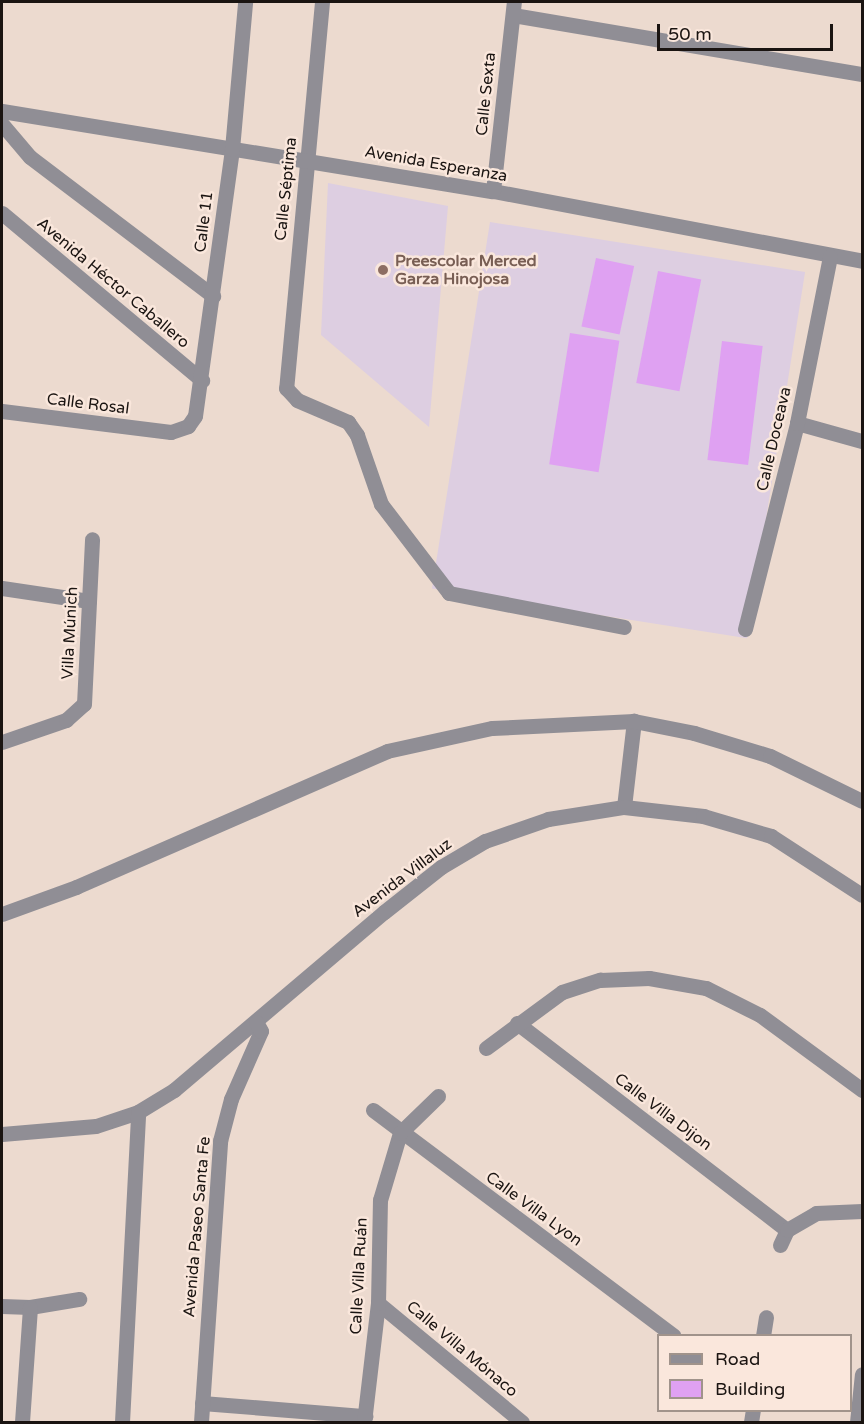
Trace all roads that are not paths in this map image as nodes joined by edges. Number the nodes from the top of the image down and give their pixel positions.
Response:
1 (245, 2) edge
2 (322, 2) edge
3 (513, 8) edge
4 (862, 74) edge
5 (2, 111) edge
6 (2, 124) edge
7 (232, 149) junction
8 (307, 161) junction
9 (493, 191) junction
10 (2, 213) edge
11 (830, 256) junction
12 (862, 261) edge
13 (213, 296) junction
14 (202, 381) junction
15 (2, 411) edge
16 (797, 423) junction
17 (171, 432) joint
18 (862, 441) edge
19 (92, 539) dead end
20 (2, 588) edge
21 (89, 601) junction
22 (624, 627) dead end
23 (745, 629) dead end
24 (634, 721) junction
25 (2, 742) edge
26 (862, 801) edge
27 (624, 807) junction
28 (862, 895) edge
29 (2, 914) edge
30 (256, 1022) junction
31 (517, 1023) junction
32 (486, 1048) dead end
33 (862, 1090) edge
34 (438, 1096) dead end
35 (373, 1110) dead end
36 (138, 1112) junction
37 (400, 1133) junction
38 (2, 1134) edge
39 (862, 1211) edge
40 (787, 1230) junction
41 (780, 1245) dead end
42 (79, 1299) dead end
43 (378, 1303) junction
44 (2, 1306) edge
45 (30, 1307) junction
46 (766, 1317) dead end
47 (673, 1334) edge
48 (764, 1334) edge
49 (862, 1374) edge
50 (202, 1403) junction
51 (364, 1419) edge
52 (22, 1422) edge
53 (122, 1422) edge
54 (201, 1422) edge
55 (522, 1422) edge
56 (857, 1422) edge

1 - 7 street, Calle 11
2 - 8 street, Calle Séptima
3 - 4 street
3 - 9 street, Calle Sexta
5 - 7 street, Avenida Esperanza
6 - 13 street
7 - 8 street, Avenida Esperanza
7 - 13 street, Calle 11
8 - 9 street, Avenida Esperanza
8 - 22 street, Calle Séptima
9 - 11 street, Avenida Esperanza
10 - 14 street, Avenida Héctor Caballero
11 - 12 street, Avenida Esperanza
11 - 16 street, Calle Doceava
13 - 14 street, Calle 11
14 - 17 street, Calle 11
15 - 17 street, Calle Rosal
16 - 18 street
16 - 23 street, Calle Doceava
19 - 21 street, Villa Múnich
20 - 21 street
21 - 25 street, Villa Múnich
24 - 26 street
24 - 27 street
24 - 29 street
27 - 28 street, Avenida Villaluz
27 - 30 street, Avenida Villaluz
30 - 36 street, Avenida Villaluz
30 - 50 street, Avenida Paseo Santa Fe
31 - 32 street
31 - 33 street
31 - 40 street, Calle Villa Dijon
34 - 37 street
35 - 37 street, Calle Villa Lyon
36 - 38 street, Avenida Villaluz
36 - 53 street
37 - 43 street, Calle Villa Ruán
37 - 47 street, Calle Villa Lyon
39 - 40 street
40 - 41 street
42 - 45 street
43 - 51 street, Calle Villa Ruán
43 - 55 street, Calle Villa Mónaco
44 - 45 street
45 - 52 street
46 - 48 street
49 - 56 street
50 - 51 street
50 - 54 street, Avenida Paseo Santa Fe

